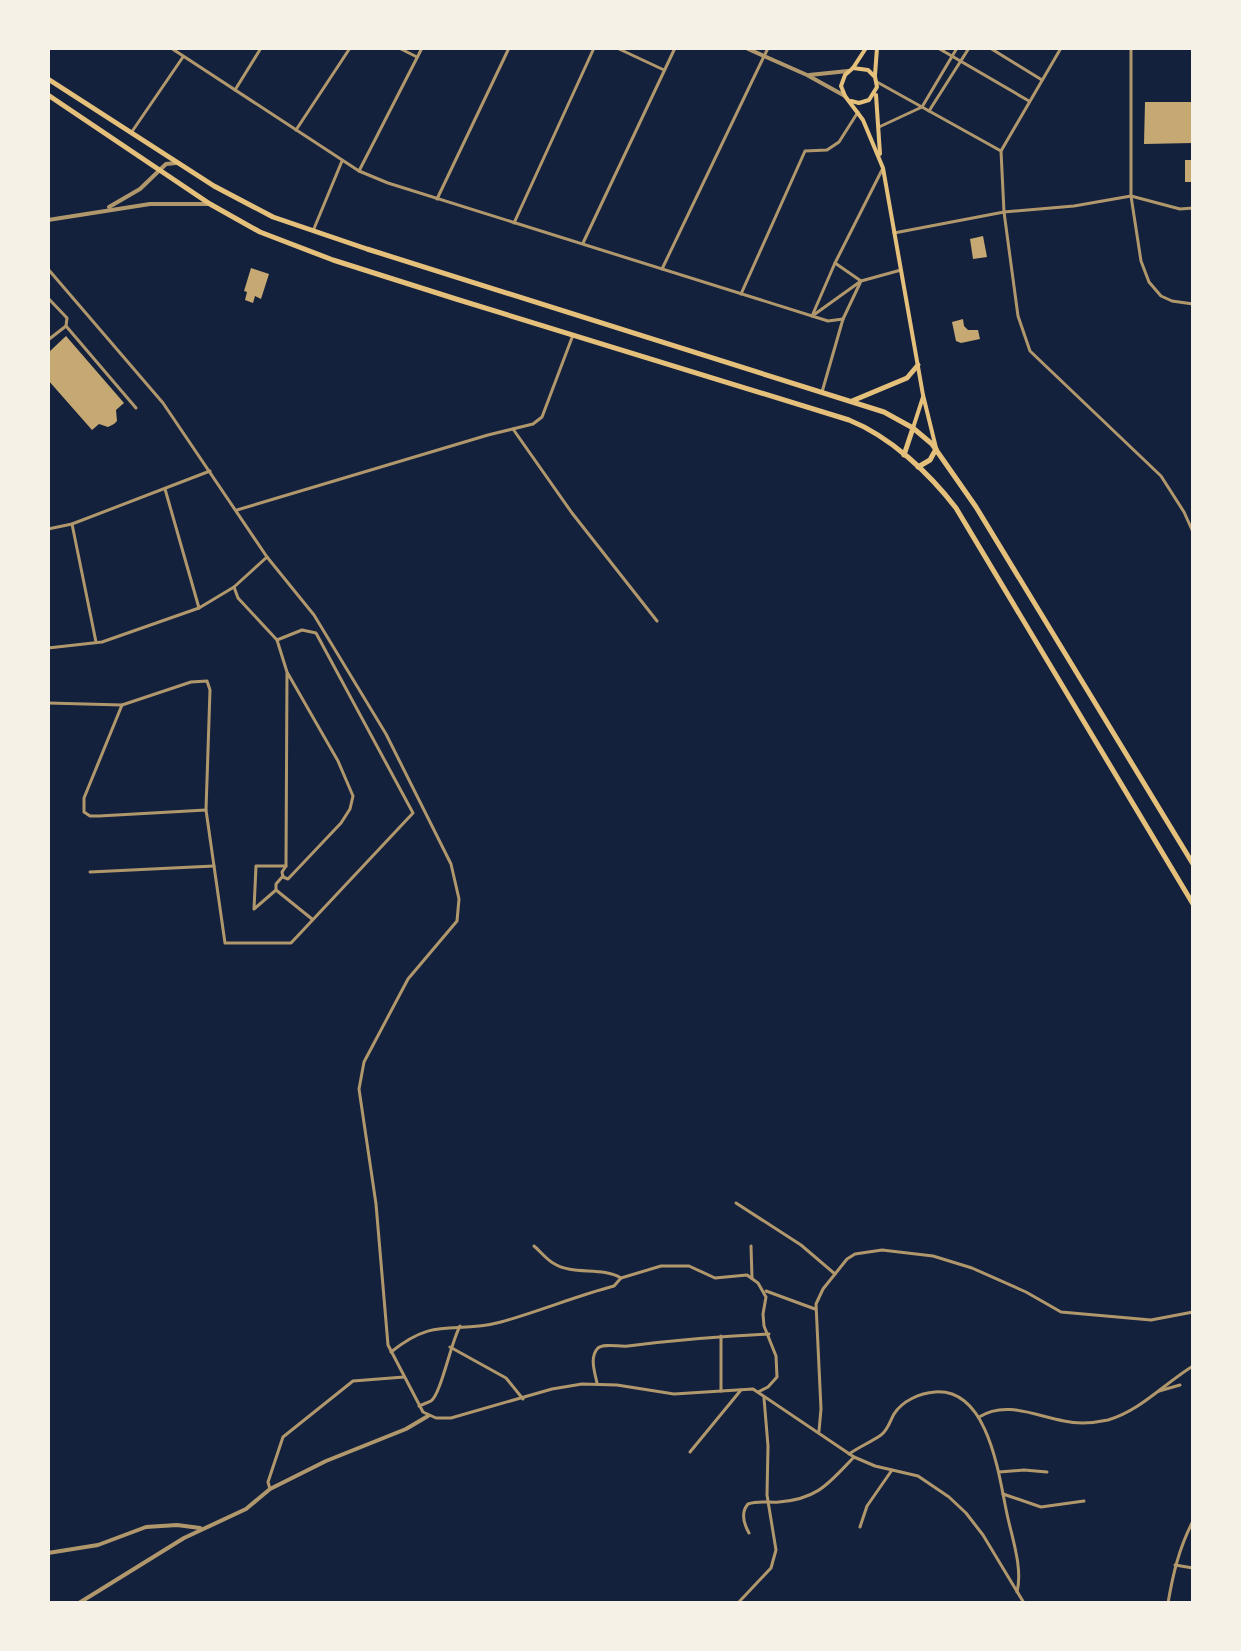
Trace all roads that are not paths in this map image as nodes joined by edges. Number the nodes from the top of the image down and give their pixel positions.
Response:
1 (171, 48) edge
2 (261, 48) edge
3 (350, 48) edge
4 (399, 48) edge
5 (422, 48) edge
6 (509, 48) edge
7 (594, 48) edge
8 (617, 48) edge
9 (675, 48) edge
10 (746, 48) edge
11 (768, 48) edge
12 (866, 48) edge
13 (877, 48) edge
14 (938, 48) edge
15 (957, 48) edge
16 (969, 48) edge
17 (990, 48) edge
18 (1061, 48) edge
19 (1131, 48) edge
20 (183, 56) junction
21 (952, 56) junction
22 (417, 57) junction
23 (764, 57) junction
24 (961, 62) junction
25 (664, 70) junction
26 (851, 70) junction
27 (807, 75) junction
28 (48, 79) edge
29 (876, 79) junction
30 (1042, 80) junction
31 (235, 90) junction
32 (876, 92) junction
33 (48, 95) edge
34 (847, 98) junction
35 (1029, 101) junction
36 (922, 107) junction
37 (929, 111) junction
38 (858, 112) junction
39 (915, 112) junction
40 (879, 127) junction
41 (296, 130) junction
42 (131, 133) junction
43 (1001, 151) junction
44 (880, 156) junction
45 (342, 160) junction
46 (178, 163) junction
47 (883, 168) junction
48 (159, 170) junction
49 (359, 171) junction
50 (1131, 196) junction
51 (437, 199) junction
52 (210, 204) junction
53 (1193, 208) edge
54 (103, 210) junction
55 (1004, 212) junction
56 (48, 220) edge
57 (514, 223) junction
58 (313, 231) junction
59 (894, 233) junction
60 (582, 244) junction
61 (835, 263) junction
62 (48, 269) edge
63 (662, 269) junction
64 (901, 270) junction
65 (861, 281) junction
66 (741, 294) junction
67 (48, 298) edge
68 (1193, 304) edge
69 (812, 316) junction
70 (843, 319) junction
71 (66, 326) junction
72 (573, 335) junction
73 (48, 340) edge
74 (918, 365) junction
75 (822, 392) junction
76 (923, 395) junction
77 (851, 401) junction
78 (136, 408) dead end
79 (913, 428) junction
80 (513, 429) junction
81 (936, 448) junction
82 (904, 455) junction
83 (918, 467) junction
84 (211, 471) junction
85 (165, 489) junction
86 (237, 510) junction
87 (72, 524) junction
88 (48, 529) edge
89 (1193, 532) edge
90 (267, 557) junction
91 (234, 587) junction
92 (199, 608) junction
93 (657, 621) dead end
94 (277, 640) junction
95 (96, 643) junction
96 (48, 648) edge
97 (287, 672) junction
98 (48, 703) edge
99 (122, 705) junction
100 (206, 810) junction
101 (1193, 864) edge
102 (214, 866) junction
103 (286, 866) junction
104 (90, 872) dead end
105 (283, 876) junction
106 (276, 890) junction
107 (1193, 904) edge
108 (312, 919) junction
109 (736, 1203) dead end
110 (534, 1246) dead end
111 (751, 1246) dead end
112 (835, 1274) junction
113 (621, 1278) junction
114 (752, 1278) junction
115 (764, 1290) junction
116 (815, 1309) junction
117 (1193, 1312) edge
118 (460, 1326) junction
119 (769, 1334) junction
120 (721, 1336) junction
121 (450, 1347) junction
122 (391, 1352) junction
123 (1193, 1366) edge
124 (404, 1377) junction
125 (597, 1383) junction
126 (1180, 1385) dead end
127 (743, 1388) junction
128 (721, 1391) junction
129 (758, 1392) junction
130 (1152, 1394) junction
131 (764, 1396) junction
132 (523, 1399) junction
133 (419, 1406) junction
134 (428, 1416) junction
135 (979, 1417) junction
136 (819, 1432) junction
137 (690, 1452) dead end
138 (852, 1455) junction
139 (892, 1470) junction
140 (999, 1472) junction
141 (1047, 1472) dead end
142 (270, 1489) junction
143 (1003, 1494) junction
144 (1084, 1501) dead end
145 (768, 1502) junction
146 (1193, 1521) edge
147 (860, 1527) dead end
148 (202, 1529) junction
149 (749, 1533) dead end
150 (48, 1553) edge
151 (1175, 1565) junction
152 (1193, 1568) edge
153 (1017, 1593) junction
154 (79, 1603) edge
155 (738, 1603) edge
156 (1024, 1603) edge
157 (1168, 1603) edge

1 - 20 street
2 - 31 street
3 - 41 street
4 - 22 street
5 - 22 street
6 - 51 street
7 - 57 street
8 - 25 street
9 - 25 street
10 - 23 street
11 - 23 street
12 - 26 main road
13 - 29 main road
14 - 21 street
15 - 21 street
16 - 24 street
17 - 30 street
18 - 30 street
19 - 50 street
20 - 31 street
20 - 42 street
21 - 24 street
21 - 36 street
22 - 49 street
23 - 27 street
23 - 63 street
24 - 35 street
24 - 37 street
25 - 60 street
26 - 27 street
26 - 29 main road
26 - 34 main road
27 - 34 street
28 - 42 main road
29 - 32 main road
29 - 36 street
30 - 35 street
31 - 41 street
32 - 34 main road
32 - 40 main road
33 - 48 main road
34 - 38 main road
35 - 43 street
36 - 37 street
36 - 39 street
37 - 39 street
37 - 43 street
38 - 44 main road
38 - 66 street
39 - 40 street
40 - 44 main road
41 - 45 street
42 - 46 main road
43 - 55 street
44 - 47 main road
45 - 49 street
45 - 58 street
46 - 48 street
46 - 58 main road
47 - 59 main road
47 - 61 street
48 - 52 main road
48 - 54 street
49 - 51 street
50 - 53 street
50 - 55 street
50 - 68 street
51 - 57 street
52 - 54 street
52 - 72 main road
54 - 56 street
55 - 59 street
55 - 89 street
57 - 60 street
58 - 75 main road
59 - 64 main road
60 - 63 street
61 - 65 street
61 - 69 street
62 - 84 street
63 - 66 street
64 - 65 street
64 - 74 main road
65 - 69 street
65 - 70 street
66 - 69 street
67 - 71 street
69 - 70 street
70 - 75 street
71 - 73 street
71 - 78 street
72 - 80 street
72 - 82 main road
74 - 76 main road
74 - 77 main road
75 - 77 main road
76 - 79 main road
76 - 81 main road
77 - 79 main road
79 - 81 main road
79 - 82 main road
80 - 86 street
80 - 93 street
81 - 83 main road
81 - 101 main road
82 - 83 main road
83 - 107 main road
84 - 85 street
84 - 86 street
85 - 87 street
85 - 92 street
86 - 90 street
87 - 88 street
87 - 95 street
90 - 91 street
90 - 122 street
91 - 92 street
91 - 94 street
92 - 95 street
94 - 97 street
94 - 108 street
95 - 96 street
97 - 103 street
97 - 105 street
98 - 99 street
99 - 100 street
99 - 100 street
100 - 102 street
102 - 104 street
102 - 108 street
103 - 105 street
103 - 106 street
105 - 106 street
106 - 108 street
109 - 112 street
110 - 113 street
111 - 114 street
112 - 116 street
112 - 117 street
113 - 114 street
113 - 118 street
114 - 115 street
115 - 116 street
115 - 119 street
116 - 136 street
118 - 121 street
118 - 122 street
119 - 120 street
119 - 129 street
120 - 125 street
120 - 128 street
121 - 132 street
121 - 133 street
122 - 124 street
123 - 130 street
124 - 133 street
124 - 142 street
125 - 128 street
125 - 132 street
126 - 130 street
127 - 128 street
127 - 129 street
127 - 137 street
129 - 131 street
130 - 135 street
131 - 136 street
131 - 145 street
132 - 134 street
133 - 134 street
134 - 142 street
135 - 138 street
135 - 140 street
136 - 138 street
138 - 139 street
138 - 145 street
139 - 147 street
139 - 153 street
140 - 141 street
140 - 143 street
142 - 148 street
143 - 144 street
143 - 153 street
145 - 149 street
145 - 155 street
146 - 151 street
148 - 150 street
148 - 154 street
151 - 152 street
151 - 157 street
153 - 156 street

